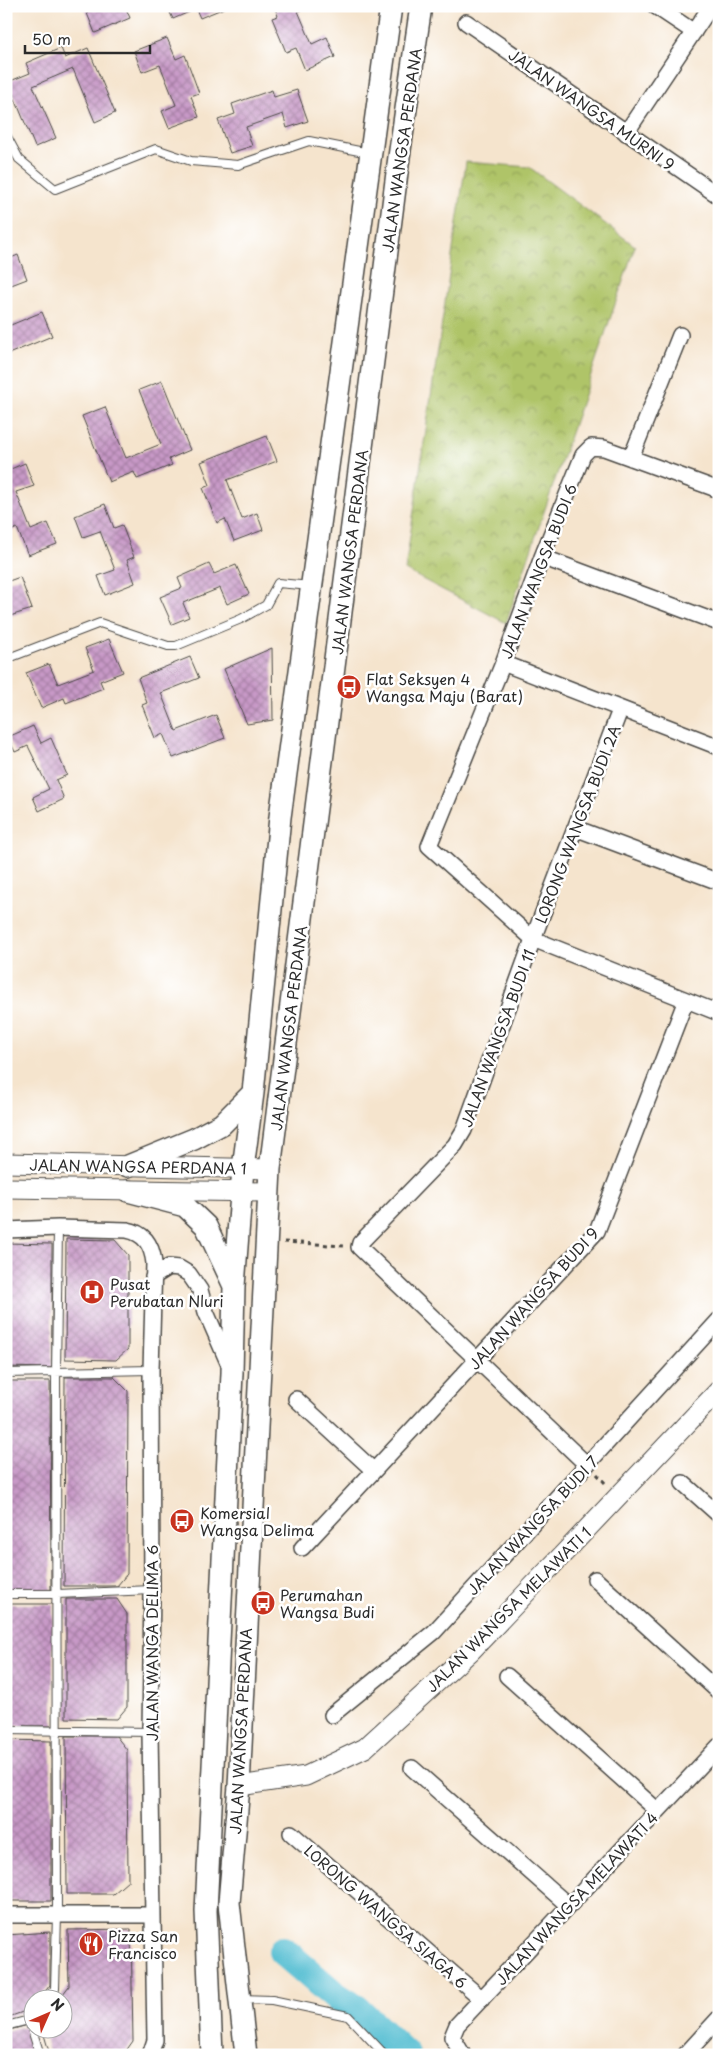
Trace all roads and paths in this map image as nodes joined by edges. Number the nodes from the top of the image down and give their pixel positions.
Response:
1 (391, 6) edge
2 (421, 6) edge
3 (655, 6) edge
4 (711, 6) edge
5 (466, 22) dead end
6 (694, 32) junction
7 (626, 133) junction
8 (6, 135) edge
9 (370, 153) junction
10 (719, 196) edge
11 (680, 335) dead end
12 (631, 458) junction
13 (719, 490) edge
14 (542, 557) junction
15 (312, 586) junction
16 (719, 623) edge
17 (6, 659) edge
18 (503, 663) junction
19 (620, 710) junction
20 (719, 747) edge
21 (575, 828) junction
22 (719, 882) edge
23 (533, 938) junction
24 (686, 1000) junction
25 (719, 1013) edge
26 (253, 1093) junction
27 (6, 1163) edge
28 (128, 1166) junction
29 (243, 1168) junction
30 (270, 1169) junction
31 (6, 1188) edge
32 (128, 1191) junction
33 (242, 1192) junction
34 (269, 1192) junction
35 (58, 1228) junction
36 (6, 1230) edge
37 (284, 1232) dead end
38 (283, 1242) junction
39 (358, 1247) junction
40 (282, 1251) dead end
41 (153, 1277) junction
42 (234, 1286) junction
43 (719, 1320) edge
44 (477, 1361) junction
45 (151, 1370) junction
46 (6, 1373) edge
47 (56, 1373) junction
48 (232, 1373) junction
49 (719, 1390) edge
50 (296, 1399) dead end
51 (588, 1465) junction
52 (373, 1470) junction
53 (682, 1482) dead end
54 (618, 1496) junction
55 (719, 1515) edge
56 (302, 1548) dead end
57 (595, 1579) dead end
58 (152, 1590) junction
59 (6, 1594) edge
60 (57, 1594) junction
61 (507, 1676) dead end
62 (719, 1692) edge
63 (332, 1715) dead end
64 (6, 1730) edge
65 (58, 1732) junction
66 (150, 1732) junction
67 (719, 1746) edge
68 (412, 1768) dead end
69 (239, 1786) junction
70 (658, 1811) junction
71 (291, 1833) dead end
72 (569, 1906) junction
73 (57, 1914) junction
74 (6, 1915) edge
75 (151, 1915) junction
76 (55, 1988) edge
77 (240, 1999) junction
78 (482, 1999) junction
79 (719, 2018) edge
80 (22, 2021) edge
81 (6, 2026) edge
82 (36, 2038) edge
83 (210, 2053) edge
84 (40, 2055) edge
85 (150, 2055) edge
86 (246, 2055) edge
87 (385, 2055) edge
88 (463, 2055) edge
89 (685, 2055) edge

1 - 9 main road, JALAN WANGSA PERDANA
2 - 30 main road, JALAN WANGSA PERDANA
3 - 6 street
4 - 6 street
5 - 7 street, JALAN WANGSA MURNI 9
6 - 7 street
7 - 10 street, JALAN WANGSA MURNI 9
8 - 9 lane
9 - 15 main road, JALAN WANGSA PERDANA
11 - 12 street
12 - 13 street
12 - 14 street, JALAN WANGSA BUDI 6
14 - 16 street
14 - 18 street, JALAN WANGSA BUDI 6
15 - 17 lane
15 - 26 main road, JALAN WANGSA PERDANA
18 - 19 street
18 - 23 street, JALAN WANGSA BUDI 6
19 - 20 street
19 - 21 street, LORONG WANGSA BUDI 2A
21 - 22 street
21 - 23 street, LORONG WANGSA BUDI 2A
23 - 24 street
23 - 39 street, JALAN WANGSA BUDI 11
24 - 25 street
24 - 44 street, JALAN WANGSA BUDI 9
26 - 28 main road
26 - 29 main road, JALAN WANGSA PERDANA
27 - 28 street, JALAN WANGSA PERDANA 1
28 - 29 street, JALAN WANGSA PERDANA 1
29 - 30 street, JALAN WANGSA PERDANA 1
29 - 33 main road, JALAN WANGSA PERDANA
30 - 34 main road, JALAN WANGSA PERDANA
31 - 32 street, JALAN WANGSA PERDANA 1
32 - 33 street, JALAN WANGSA PERDANA 1
32 - 42 main road
33 - 34 street, JALAN WANGSA PERDANA 1
33 - 42 main road, JALAN WANGSA PERDANA
34 - 69 main road, JALAN WANGSA PERDANA
35 - 36 street, JALAN WANGA DELIMA 6
35 - 41 street, JALAN WANGA DELIMA 6
35 - 47 lane
37 - 38 path
38 - 39 path
38 - 40 path
39 - 44 street
41 - 45 street, JALAN WANGA DELIMA 6
41 - 48 street
42 - 48 main road, JALAN WANGSA PERDANA
43 - 51 street, JALAN WANGSA BUDI 7
44 - 51 street
44 - 52 street, JALAN WANGSA BUDI 9
45 - 47 lane
45 - 58 street, JALAN WANGA DELIMA 6
46 - 47 lane
47 - 60 lane
48 - 83 main road, JALAN WANGSA PERDANA
49 - 54 street, JALAN WANGSA MELAWATI 1
50 - 52 street
51 - 54 path
51 - 63 street, JALAN WANGSA BUDI 7
52 - 56 street, JALAN WANGSA BUDI 9
53 - 55 street
54 - 69 street, JALAN WANGSA MELAWATI 1
57 - 62 street
58 - 60 lane
58 - 66 street, JALAN WANGA DELIMA 6
59 - 60 lane
60 - 65 lane
61 - 70 street
64 - 65 lane
65 - 66 lane
65 - 73 lane
66 - 75 street, JALAN WANGA DELIMA 6
67 - 70 street, JALAN WANGSA MELAWATI 4
68 - 72 street
69 - 77 main road, JALAN WANGSA PERDANA
70 - 72 street, JALAN WANGSA MELAWATI 4
71 - 78 street, LORONG WANGSA SIAGA 6
72 - 78 street, JALAN WANGSA MELAWATI 4
73 - 74 street
73 - 75 street
73 - 76 lane
75 - 85 street, JALAN WANGA DELIMA 6
77 - 86 main road, JALAN WANGSA PERDANA
77 - 87 lane
78 - 88 street, JALAN WANGSA MELAWATI 4
79 - 89 street
80 - 81 lane
82 - 84 lane

